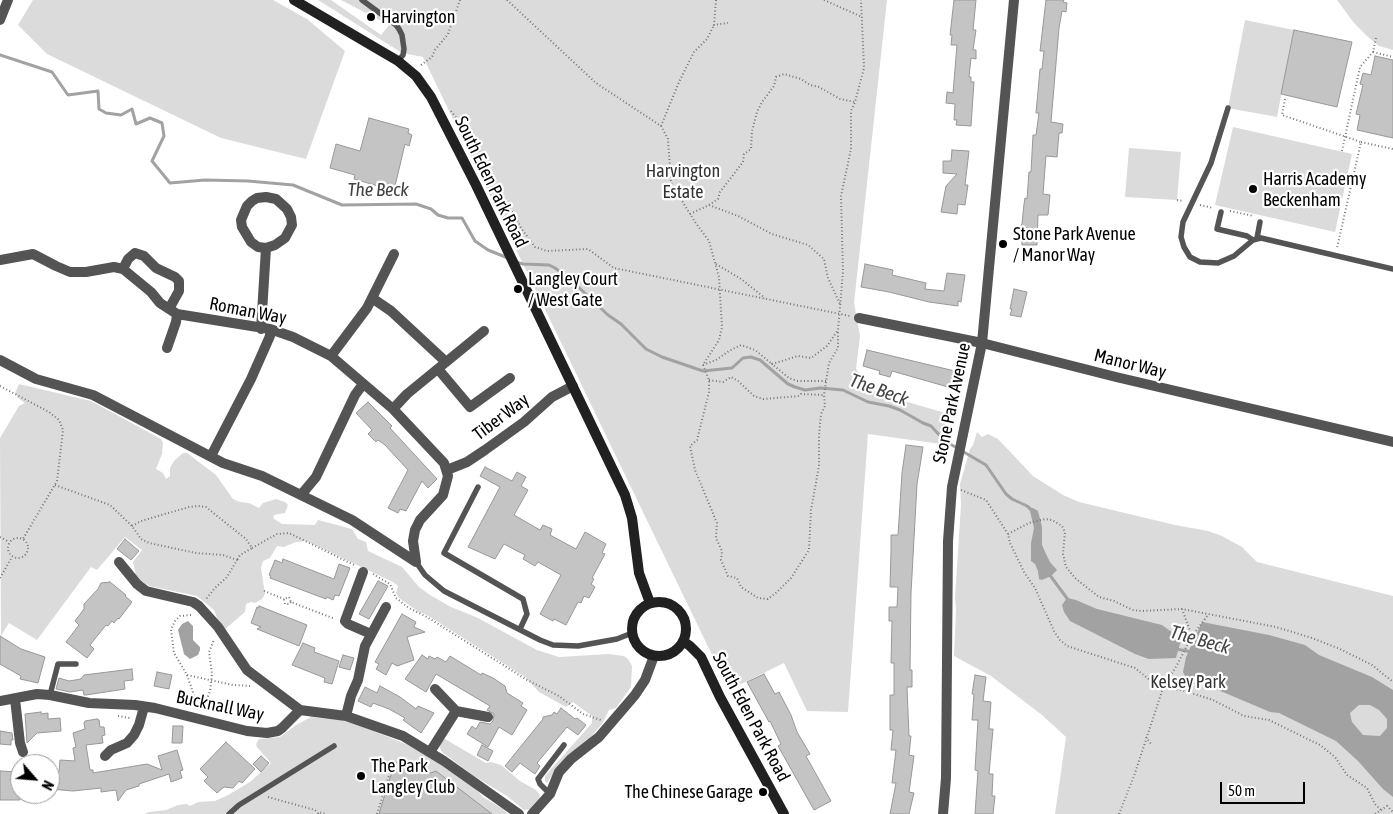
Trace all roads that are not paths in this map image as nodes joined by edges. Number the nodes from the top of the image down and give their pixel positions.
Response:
1 (8, 0) edge
2 (294, 0) edge
3 (362, 0) edge
4 (1014, 0) edge
5 (0, 20) edge
6 (398, 61) junction
7 (1228, 108) dead end
8 (1221, 212) dead end
9 (1260, 222) dead end
10 (1255, 239) junction
11 (266, 248) junction
12 (394, 254) dead end
13 (0, 260) edge
14 (123, 269) junction
15 (1393, 269) edge
16 (372, 298) junction
17 (173, 311) junction
18 (859, 318) road end
19 (266, 329) junction
20 (484, 331) dead end
21 (982, 342) junction
22 (167, 348) dead end
23 (331, 356) junction
24 (0, 360) edge
25 (442, 366) junction
26 (510, 378) dead end
27 (363, 384) junction
28 (573, 386) junction
29 (394, 409) junction
30 (1393, 442) edge
31 (211, 456) junction
32 (447, 470) junction
33 (478, 487) dead end
34 (301, 495) junction
35 (119, 562) dead end
36 (416, 562) junction
37 (364, 571) road end
38 (650, 604) junction
39 (386, 607) dead end
40 (520, 629) junction
41 (632, 633) junction
42 (371, 634) junction
43 (683, 641) junction
44 (654, 656) junction
45 (76, 664) dead end
46 (435, 689) dead end
47 (50, 695) junction
48 (15, 699) junction
49 (0, 701) edge
50 (144, 706) junction
51 (300, 710) junction
52 (456, 710) junction
53 (346, 716) junction
54 (488, 718) dead end
55 (564, 745) dead end
56 (334, 746) dead end
57 (23, 752) dead end
58 (430, 752) junction
59 (105, 756) dead end
60 (550, 794) junction
61 (229, 814) edge
62 (519, 814) edge
63 (532, 814) edge
64 (784, 814) edge
65 (943, 814) edge

1 - 5 street
2 - 6 main road, South Eden Park Road
3 - 6 lane
4 - 21 street, Stone Park Avenue
6 - 28 main road, South Eden Park Road
7 - 10 lane
8 - 10 lane
9 - 10 lane
10 - 15 lane
11 - 11 street
11 - 19 street
12 - 16 street
13 - 14 street
14 - 17 street
14 - 17 street
16 - 23 street
16 - 25 street
17 - 19 street, Roman Way
17 - 22 street
18 - 21 street, Manor Way
19 - 23 street, Roman Way
19 - 31 street
20 - 25 street
21 - 30 street, Manor Way
21 - 65 street, Stone Park Avenue
23 - 27 street, Roman Way
24 - 31 street
25 - 26 street
25 - 29 street
27 - 29 street, Roman Way
27 - 34 street
28 - 32 street, Tiber Way
28 - 38 main road, South Eden Park Road
29 - 32 street, Roman Way
31 - 34 street
32 - 36 street
33 - 40 lane
34 - 36 street
35 - 51 street
36 - 40 lane
37 - 42 street
38 - 41 main road
38 - 43 main road
39 - 42 street
40 - 41 lane
41 - 44 main road
42 - 53 street
43 - 44 main road
43 - 64 main road, South Eden Park Road
44 - 60 street
45 - 47 lane
46 - 52 street
47 - 48 street, Bucknall Way
47 - 50 street, Bucknall Way
48 - 49 street, Bucknall Way
48 - 57 street
50 - 51 street, Bucknall Way
50 - 59 street
51 - 53 street
52 - 54 street
52 - 58 street
53 - 58 street
55 - 60 lane
56 - 61 lane
58 - 62 street
60 - 63 street

